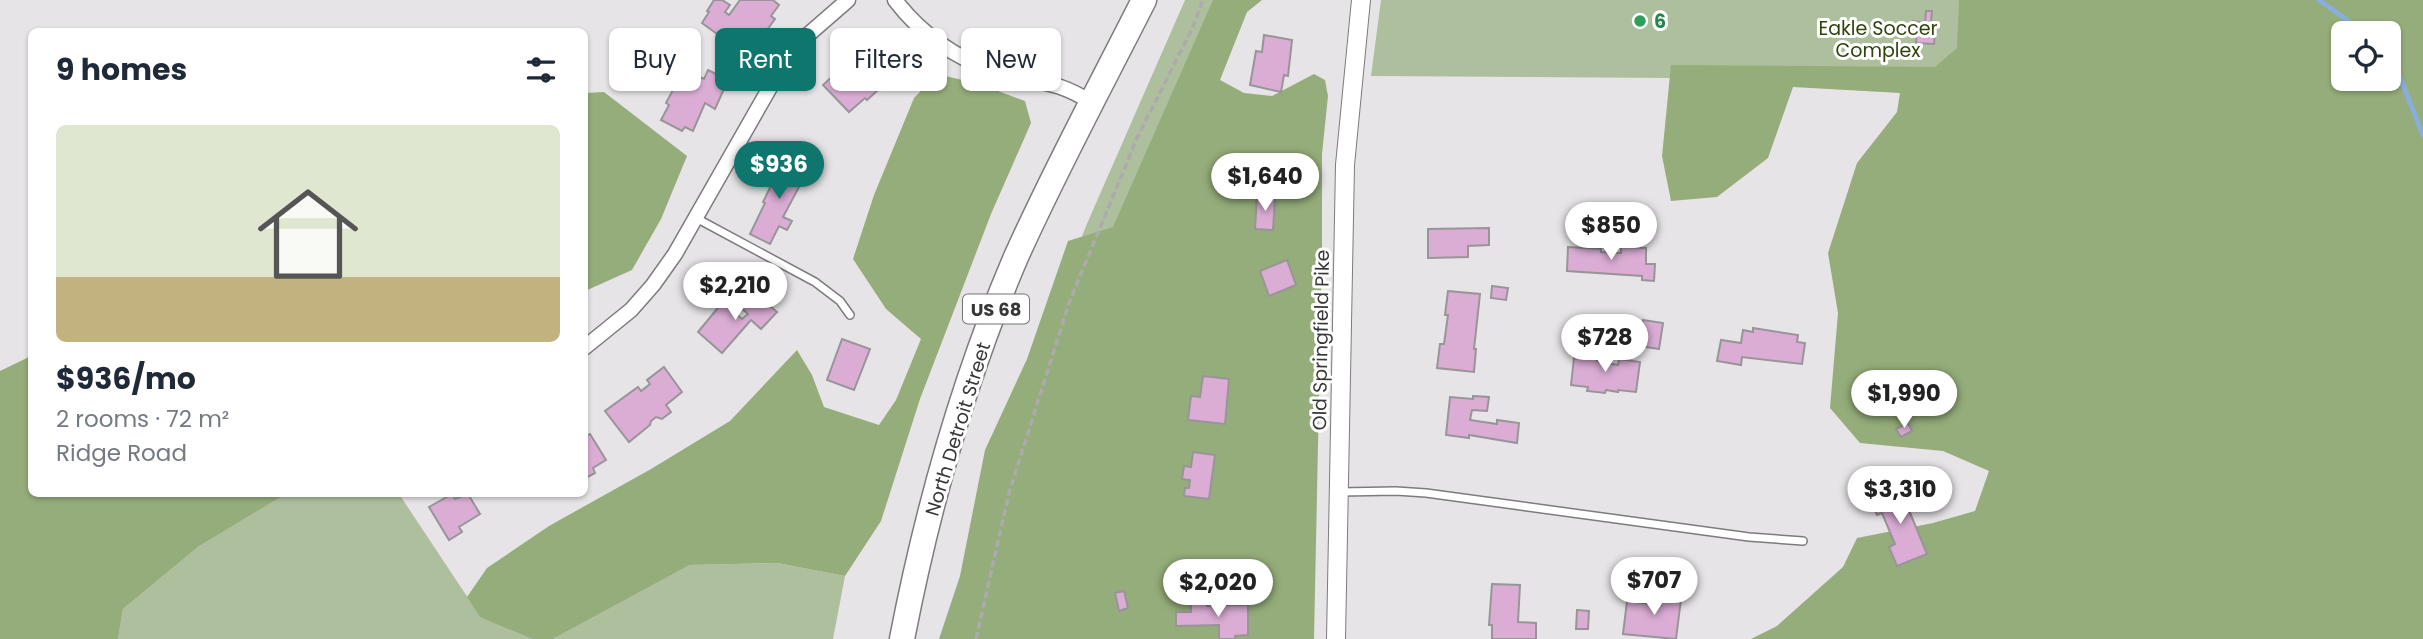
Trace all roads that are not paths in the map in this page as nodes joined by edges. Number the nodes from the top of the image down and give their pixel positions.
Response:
1 (848, 0) edge
2 (895, 0) edge
3 (1144, 0) edge
4 (1360, 0) edge
5 (1092, 103) junction
6 (695, 218) junction
7 (850, 315) dead end
8 (588, 345) edge
9 (1339, 492) junction
10 (1803, 541) dead end
11 (902, 639) edge
12 (1336, 639) edge

1 - 6 street
2 - 5 street
3 - 5 highway, North Detroit Street / US 68
4 - 9 street, Old Springfield Pike
5 - 11 highway, North Detroit Street / US 68
6 - 7 lane
6 - 8 street
9 - 10 lane
9 - 12 street, Old Springfield Pike

